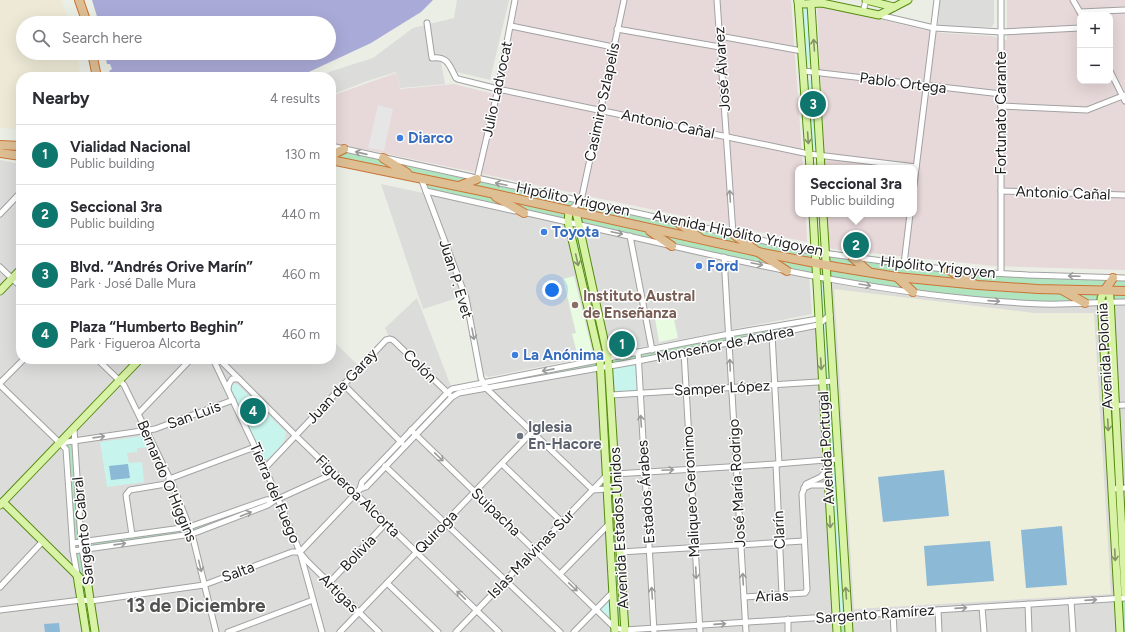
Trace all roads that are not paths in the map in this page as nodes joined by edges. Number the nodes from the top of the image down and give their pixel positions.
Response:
1 (79, 0) edge
2 (516, 0) edge
3 (624, 0) edge
4 (717, 0) edge
5 (866, 0) edge
6 (908, 0) edge
7 (937, 0) edge
8 (1001, 0) edge
9 (1073, 0) edge
10 (798, 1) edge
11 (811, 2) edge
12 (894, 7) junction
13 (1125, 10) edge
14 (863, 12) junction
15 (1079, 12) edge
16 (1102, 12) edge
17 (879, 15) junction
18 (84, 16) edge
19 (427, 23) dead end
20 (511, 26) junction
21 (934, 28) junction
22 (1077, 28) edge
23 (617, 29) junction
24 (1001, 32) junction
25 (719, 36) junction
26 (613, 47) junction
27 (720, 47) junction
28 (802, 51) junction
29 (93, 60) edge
30 (804, 71) junction
31 (96, 72) edge
32 (816, 73) junction
33 (1113, 77) edge
34 (927, 86) junction
35 (498, 89) junction
36 (1001, 94) junction
37 (1124, 97) edge
38 (1001, 106) junction
39 (600, 110) junction
40 (726, 136) junction
41 (0, 140) edge
42 (16, 142) edge
43 (0, 146) edge
44 (16, 146) edge
45 (344, 149) joint
46 (0, 153) edge
47 (336, 153) edge
48 (809, 154) junction
49 (16, 155) edge
50 (821, 155) junction
51 (336, 157) edge
52 (336, 157) edge
53 (383, 158) junction
54 (810, 165) edge
55 (821, 165) edge
56 (900, 165) edge
57 (916, 165) edge
58 (407, 173) junction
59 (421, 178) junction
60 (477, 179) junction
61 (459, 186) junction
62 (426, 191) junction
63 (1001, 191) junction
64 (486, 192) junction
65 (1125, 195) edge
66 (16, 197) edge
67 (579, 202) junction
68 (572, 212) junction
69 (524, 213) junction
70 (0, 214) edge
71 (813, 217) edge
72 (823, 217) edge
73 (910, 217) edge
74 (568, 222) junction
75 (677, 222) junction
76 (579, 225) junction
77 (644, 228) junction
78 (733, 234) junction
79 (630, 236) junction
80 (704, 241) junction
81 (672, 246) junction
82 (758, 252) junction
83 (815, 252) junction
84 (825, 254) junction
85 (724, 257) junction
86 (852, 257) junction
87 (815, 263) junction
88 (904, 264) junction
89 (826, 266) junction
90 (0, 267) edge
91 (947, 269) junction
92 (788, 271) junction
93 (870, 273) junction
94 (1001, 273) junction
95 (16, 274) edge
96 (816, 277) junction
97 (897, 277) junction
98 (12, 278) junction
99 (1113, 278) junction
100 (1125, 278) edge
101 (827, 279) junction
102 (16, 282) edge
103 (978, 285) junction
104 (1062, 290) junction
105 (1105, 290) junction
106 (0, 291) edge
107 (1125, 291) edge
108 (913, 292) junction
109 (1101, 302) junction
110 (1110, 302) junction
111 (1125, 302) edge
112 (1085, 303) junction
113 (830, 315) junction
114 (818, 322) junction
115 (729, 334) junction
116 (772, 334) junction
117 (390, 339) joint
118 (729, 342) junction
119 (652, 350) junction
120 (638, 352) junction
121 (684, 352) junction
122 (608, 358) junction
123 (600, 360) junction
124 (638, 361) junction
125 (19, 364) edge
126 (102, 364) edge
127 (135, 364) edge
128 (186, 364) edge
129 (216, 364) edge
130 (224, 364) edge
131 (609, 366) junction
132 (601, 368) junction
133 (239, 379) junction
134 (120, 380) junction
135 (834, 381) junction
136 (822, 382) junction
137 (483, 383) junction
138 (0, 384) edge
139 (343, 384) junction
140 (775, 385) junction
141 (732, 388) junction
142 (228, 389) junction
143 (487, 389) junction
144 (685, 390) junction
145 (640, 393) junction
146 (449, 395) junction
147 (611, 395) junction
148 (233, 400) junction
149 (1125, 405) edge
150 (1107, 406) junction
151 (1115, 406) junction
152 (139, 413) junction
153 (74, 429) junction
154 (147, 430) junction
155 (411, 430) junction
156 (532, 432) junction
157 (416, 435) junction
158 (296, 436) junction
159 (75, 441) junction
160 (401, 441) junction
161 (60, 443) junction
162 (405, 446) junction
163 (255, 447) junction
164 (838, 459) junction
165 (826, 460) junction
166 (502, 464) junction
167 (777, 464) junction
168 (385, 466) junction
169 (736, 466) junction
170 (265, 468) junction
171 (690, 469) junction
172 (827, 470) junction
173 (644, 472) junction
174 (334, 473) junction
175 (615, 474) junction
176 (606, 476) junction
177 (170, 481) junction
178 (828, 485) junction
179 (360, 488) junction
180 (804, 488) junction
181 (1112, 488) junction
182 (1123, 488) edge
183 (607, 489) junction
184 (593, 490) junction
185 (475, 492) junction
186 (356, 493) junction
187 (277, 499) junction
188 (1, 502) edge
189 (562, 522) junction
190 (386, 523) junction
191 (445, 523) junction
192 (609, 524) junction
193 (189, 527) junction
194 (192, 534) junction
195 (132, 535) junction
196 (43, 541) junction
197 (804, 541) junction
198 (81, 542) junction
199 (780, 542) junction
200 (73, 543) junction
201 (741, 544) junction
202 (694, 548) junction
203 (82, 550) junction
204 (535, 550) junction
205 (649, 550) junction
206 (300, 552) junction
207 (417, 552) junction
208 (620, 552) junction
209 (74, 553) junction
210 (62, 560) junction
211 (77, 574) junction
212 (560, 574) junction
213 (1125, 578) edge
214 (506, 580) junction
215 (329, 583) junction
216 (387, 583) junction
217 (204, 585) junction
218 (88, 586) junction
219 (1117, 586) junction
220 (0, 587) edge
221 (613, 592) junction
222 (1125, 593) edge
223 (782, 595) junction
224 (744, 597) junction
225 (1121, 598) edge
226 (81, 600) junction
227 (313, 600) junction
228 (91, 601) junction
229 (1071, 601) junction
230 (1028, 604) junction
231 (982, 607) junction
232 (596, 609) junction
233 (0, 610) edge
234 (476, 610) junction
235 (938, 610) junction
236 (359, 613) junction
237 (893, 613) junction
238 (848, 616) junction
239 (836, 617) junction
240 (788, 619) junction
241 (745, 622) junction
242 (699, 625) junction
243 (615, 630) edge
244 (654, 630) edge
245 (625, 631) edge
246 (86, 632) edge
247 (95, 632) edge
248 (216, 632) edge
249 (228, 632) edge
250 (322, 632) edge
251 (340, 632) edge
252 (379, 632) edge
253 (438, 632) edge
254 (456, 632) edge
255 (499, 632) edge
256 (560, 632) edge
257 (574, 632) edge
258 (700, 632) edge
259 (746, 632) edge
260 (788, 632) edge
261 (837, 632) edge
262 (848, 632) edge
263 (894, 632) edge
264 (939, 632) edge
265 (984, 632) edge
266 (1029, 632) edge
267 (1073, 632) edge
268 (1120, 632) edge

1 - 18 highway
2 - 20 street, Julio Ladvocat
3 - 23 street, Casimiro Szlapelis
4 - 25 street, José Álvarez
5 - 12 main road
5 - 14 street
6 - 12 main road
7 - 21 street
8 - 24 street, Fortunato Carante
9 - 15 street
10 - 11 main road
10 - 28 main road
11 - 14 main road
32 -> 11 main road
12 - 17 main road
13 - 16 street
14 - 17 main road
17 - 21 street
19 - 35 street, Antonio Cañal
20 - 26 street
20 - 35 street, Julio Ladvocat
21 - 24 street
21 - 34 street
22 - 24 street
23 - 26 street, Casimiro Szlapelis
23 - 27 street
24 - 36 street, Fortunato Carante
25 - 27 street, José Álvarez
25 - 28 street
26 - 39 street, Casimiro Szlapelis
27 - 40 street, José Álvarez
28 - 30 main road
29 - 31 highway
30 - 32 street, Pablo Ortega
30 -> 48 main road
32 - 34 street, Pablo Ortega
32 - 50 main road
33 - 37 street
34 - 36 street, Pablo Ortega
34 - 57 street
35 - 39 street, Antonio Cañal
35 - 60 street, Julio Ladvocat
36 - 38 street, Fortunato Carante
37 - 38 street
38 - 63 street, Fortunato Carante
39 - 40 street, Antonio Cañal
39 - 67 street, Casimiro Szlapelis
40 - 48 street, Antonio Cañal
78 -> 40 street, José Álvarez
41 - 42 highway
43 - 44 highway
45 - 47 highway
53 -> 45 street, Hipólito Yrigoyen
46 - 49 highway
48 - 50 street, Antonio Cañal
48 - 54 main road
50 - 55 main road
50 - 56 street, Antonio Cañal
51 - 58 highway, Avenida Hipólito Yrigoyen
52 - 59 highway, Avenida Hipólito Yrigoyen
53 - 58 highway
53 - 60 street, Hipólito Yrigoyen
58 - 59 highway, Avenida Hipólito Yrigoyen
59 - 61 highway, Avenida Hipólito Yrigoyen
59 - 62 street, Juan P. Evet
60 - 61 highway
67 -> 60 street, Hipólito Yrigoyen
61 - 64 highway, Avenida Hipólito Yrigoyen
62 - 69 street, Hipólito Yrigoyen
62 -> 137 street, Juan P. Evet
63 - 65 street, Antonio Cañal
63 - 94 street, Fortunato Carante
64 - 68 highway, Avenida Hipólito Yrigoyen
64 - 69 highway
66 - 70 street
67 - 68 street, Casimiro Szlapelis
67 - 75 street, Hipólito Yrigoyen
68 - 74 main road, Avenida Estados Unidos
68 - 76 main road, Avenida Estados Unidos
68 - 77 highway, Avenida Hipólito Yrigoyen
69 - 74 street, Hipólito Yrigoyen
71 - 83 main road, Avenida Portugal
72 - 84 main road, Avenida Portugal
73 - 88 street
74 - 76 street, Hipólito Yrigoyen
74 -> 123 main road, Avenida Estados Unidos
75 - 78 street, Hipólito Yrigoyen
75 - 80 highway
76 -> 79 street, Hipólito Yrigoyen
76 - 122 main road, Avenida Estados Unidos
77 - 80 highway, Avenida Hipólito Yrigoyen
77 - 81 highway
78 - 82 highway
78 - 83 street, Hipólito Yrigoyen
79 - 81 street, Hipólito Yrigoyen
79 - 119 street
80 - 82 highway, Avenida Hipólito Yrigoyen
81 - 85 street, Hipólito Yrigoyen
82 - 87 highway, Avenida Hipólito Yrigoyen
82 - 92 highway
83 - 84 street, Hipólito Yrigoyen
83 - 87 main road, Avenida Portugal
84 - 86 street, Hipólito Yrigoyen
84 - 89 main road, Avenida Portugal
85 -> 92 street, Hipólito Yrigoyen
85 - 115 street, José María Rodrigo
86 - 88 street, Hipólito Yrigoyen
86 - 93 highway
87 - 89 highway, Avenida Hipólito Yrigoyen
87 - 96 main road, Avenida Portugal
88 - 91 street, Hipólito Yrigoyen
89 - 93 highway, Avenida Hipólito Yrigoyen
89 - 101 main road, Avenida Portugal
90 - 98 street
91 - 94 street, Hipólito Yrigoyen
91 - 103 highway
92 - 96 street, Hipólito Yrigoyen
93 - 97 highway, Avenida Hipólito Yrigoyen
99 -> 94 street, Hipólito Yrigoyen
95 - 98 main road
96 - 101 street, Hipólito Yrigoyen
96 - 114 main road, Avenida Portugal
97 - 103 highway, Avenida Hipólito Yrigoyen
97 - 108 highway
98 - 102 street
98 - 106 main road
99 - 100 street, Hipólito Yrigoyen
99 - 105 highway
101 -> 108 street, Hipólito Yrigoyen
101 - 113 main road, Avenida Portugal
103 - 104 highway, Avenida Hipólito Yrigoyen
104 - 105 highway, Avenida Hipólito Yrigoyen
104 - 112 highway
105 - 107 highway, Avenida Hipólito Yrigoyen
105 - 109 main road, Avenida Polonia
105 - 110 main road, Avenida Polonia
108 -> 112 street, Hipólito Yrigoyen
109 - 110 street, Hipólito Yrigoyen
109 - 112 street, Hipólito Yrigoyen
109 - 150 main road, Avenida Polonia
110 - 111 street, Hipólito Yrigoyen
110 - 151 main road, Avenida Polonia
113 - 114 street
113 - 135 main road, Avenida Portugal
114 - 115 street, Monseñor de Andrea
114 - 116 street, Monseñor de Andrea
114 -> 136 main road, Avenida Portugal
115 - 118 street, José María Rodrigo
115 - 119 street, Monseñor de Andrea
116 - 118 street, Monseñor de Andrea
116 - 140 street, Clarín
117 - 139 street, Juan de Garay
117 - 146 street, Colón
118 - 121 street, Monseñor de Andrea
141 -> 118 street, José María Rodrigo
119 - 120 street, Monseñor de Andrea
120 - 122 street, Monseñor de Andrea
120 - 124 street, Estados Árabes
121 - 124 street, Monseñor de Andrea
121 - 144 street, Maliqueo Geronimo
122 - 123 street, Monseñor de Andrea
122 - 131 main road, Avenida Estados Unidos
123 - 132 main road, Avenida Estados Unidos
123 -> 137 street, Monseñor de Andrea
124 - 131 street, Monseñor de Andrea
124 - 145 street, Estados Árabes
125 - 138 street
126 - 134 street, Bernardo O'Higgins
127 - 134 main road
128 - 152 street
129 - 142 street, Tierra del Fuego
130 - 133 street, Figueroa Alcorta
131 - 132 street, Monseñor de Andrea
131 - 147 main road, Avenida Estados Unidos
132 - 143 street, Monseñor de Andrea
132 - 176 main road, Avenida Estados Unidos
133 - 142 street
133 - 158 street, Figueroa Alcorta
134 - 152 street, Bernardo O'Higgins
134 - 153 main road
135 - 136 street, Samper López
135 - 164 main road, Avenida Portugal
136 - 140 street, Samper López
136 - 165 main road, Avenida Portugal
137 - 143 street
137 - 146 street, Monseñor de Andrea
138 - 161 street
139 - 158 street, Juan de Garay
139 - 160 street
140 - 141 street, Samper López
140 - 167 street, Clarín
141 - 144 street, Samper López
141 - 169 street, José María Rodrigo
142 - 148 street, Tierra del Fuego
143 - 146 street, Monseñor de Andrea
143 - 156 street
144 - 145 street, Samper López
144 - 171 street, Maliqueo Geronimo
145 - 147 street, Samper López
173 -> 145 street, Estados Árabes
146 - 155 street
146 - 157 street
147 - 175 main road, Avenida Estados Unidos
148 - 154 street, San Luis
148 - 163 street, Tierra del Fuego
149 - 151 street
150 - 151 street
150 -> 181 main road, Avenida Polonia
151 - 182 main road, Avenida Polonia
152 - 154 street, Bernardo O'Higgins
153 - 159 street, Sargento Cabral
153 - 161 main road
159 -> 154 street, San Luis
154 - 177 street, Bernardo O'Higgins
155 - 157 street, Suipacha
155 - 160 street
156 - 166 street, Quiroga
156 - 184 street
157 - 162 street
157 -> 185 street, Suipacha
158 - 170 street, Juan de Garay
158 - 174 street, Figueroa Alcorta
159 - 161 street, San Luis
159 - 198 street, Sargento Cabral
160 - 162 street
160 - 179 street
161 - 188 main road
161 - 200 street
162 - 168 street
163 - 170 street, Tierra del Fuego
163 - 177 street
164 - 165 street
238 -> 164 main road, Avenida Portugal
165 - 167 street
165 - 172 main road, Avenida Portugal
166 - 185 street, Quiroga
166 - 189 street
167 - 169 street
167 - 199 street, Clarín
168 - 179 street
168 - 191 street
169 - 171 street
169 - 201 street, José María Rodrigo
170 - 187 street, Tierra del Fuego
173 -> 171 street
171 - 202 street, Maliqueo Geronimo
172 - 178 main road, Avenida Portugal
172 - 180 street
173 - 175 street
173 - 205 street, Estados Árabes
174 - 186 street, Figueroa Alcorta
174 - 187 street
175 - 208 main road, Avenida Estados Unidos
176 - 183 main road, Avenida Estados Unidos
176 - 184 street, Islas Malvinas Sur
177 - 193 street, Bernardo O'Higgins
177 - 195 street
178 - 180 street
178 -> 239 main road, Avenida Portugal
179 - 186 street
180 - 197 street
181 - 182 street
181 -> 219 main road, Avenida Polonia
182 - 213 main road, Avenida Polonia
183 - 184 street
183 - 192 main road, Avenida Estados Unidos
184 - 189 street, Islas Malvinas Sur
185 - 191 street, Quiroga
185 - 204 street, Suipacha
186 - 190 street, Figueroa Alcorta
186 - 206 street
187 - 193 street
194 -> 187 street
187 - 206 street, Tierra del Fuego
188 - 196 main road
189 - 204 street, Islas Malvinas Sur
190 - 207 street, Figueroa Alcorta
190 - 215 street, Bolivia
191 - 207 street, Quiroga
191 - 214 street
192 - 212 street
192 - 221 main road, Avenida Estados Unidos
193 - 194 street, Bernardo O'Higgins
193 - 195 street
203 -> 194 street
194 -> 217 street, Bernardo O'Higgins
195 - 198 street
196 - 210 main road
196 - 220 street
197 - 199 street
197 - 223 street, Arias
198 - 200 street
198 - 203 street, Sargento Cabral
199 - 201 street
199 - 223 street, Clarín
200 - 209 street
201 - 202 street
224 -> 201 street, José María Rodrigo
202 - 205 street
202 -> 242 street, Maliqueo Geronimo
203 - 209 street
203 - 218 street, Sargento Cabral
204 - 212 street, Suipacha
204 - 214 street, Islas Malvinas Sur
205 - 208 street
244 -> 205 street, Estados Árabes
206 - 215 street, Artigas
206 - 217 street, Salta
206 - 227 street, Tierra del Fuego
207 - 216 street, Quiroga
234 -> 207 street, Figueroa Alcorta
208 - 245 main road, Avenida Estados Unidos
209 - 210 street
209 - 211 street
210 - 211 main road
211 - 218 main road
211 - 226 main road, Sargento Cabral
212 -> 232 street, Suipacha
213 - 219 street
213 - 222 main road, Avenida Polonia
214 - 234 street, Islas Malvinas Sur
214 - 256 street
215 - 236 street, Artigas
216 - 236 street, Quiroga
216 - 253 street
217 - 228 street, Salta
217 - 248 street, Bernardo O'Higgins
218 - 228 main road, Sargento Cabral
219 - 225 main road, Avenida Polonia
221 - 232 street
221 - 243 main road, Avenida Estados Unidos
223 - 224 street, Arias
224 - 241 street, José María Rodrigo
229 -> 225 street, Sargento Ramírez
225 - 268 main road, Avenida Polonia
226 - 228 street, Salta
226 - 233 street, Salta
226 - 246 main road, Sargento Cabral
227 - 249 street
227 - 250 street, Tierra del Fuego
228 - 247 main road, Sargento Cabral
229 - 230 street, Sargento Ramírez
229 - 267 street
230 - 231 street, Sargento Ramírez
230 - 266 street
235 -> 231 street, Sargento Ramírez
231 - 265 street
232 - 243 street, Suipacha
232 - 257 street
234 - 254 street, Islas Malvinas Sur
234 - 255 street, Figueroa Alcorta
235 - 237 street, Sargento Ramírez
235 - 264 street
236 - 251 street, Quiroga
236 - 252 street, Artigas
237 - 238 street, Sargento Ramírez
237 - 263 street
238 - 239 street, Sargento Ramírez
238 - 262 main road, Avenida Portugal
239 - 240 street, Sargento Ramírez
239 - 261 main road, Avenida Portugal
240 - 241 street, Sargento Ramírez
240 - 260 street
242 -> 241 street, Sargento Ramírez
241 - 259 street, José María Rodrigo
242 - 244 street, Sargento Ramírez
242 - 258 street, Maliqueo Geronimo
243 - 245 street, Sargento Ramírez
244 - 245 street, Sargento Ramírez

